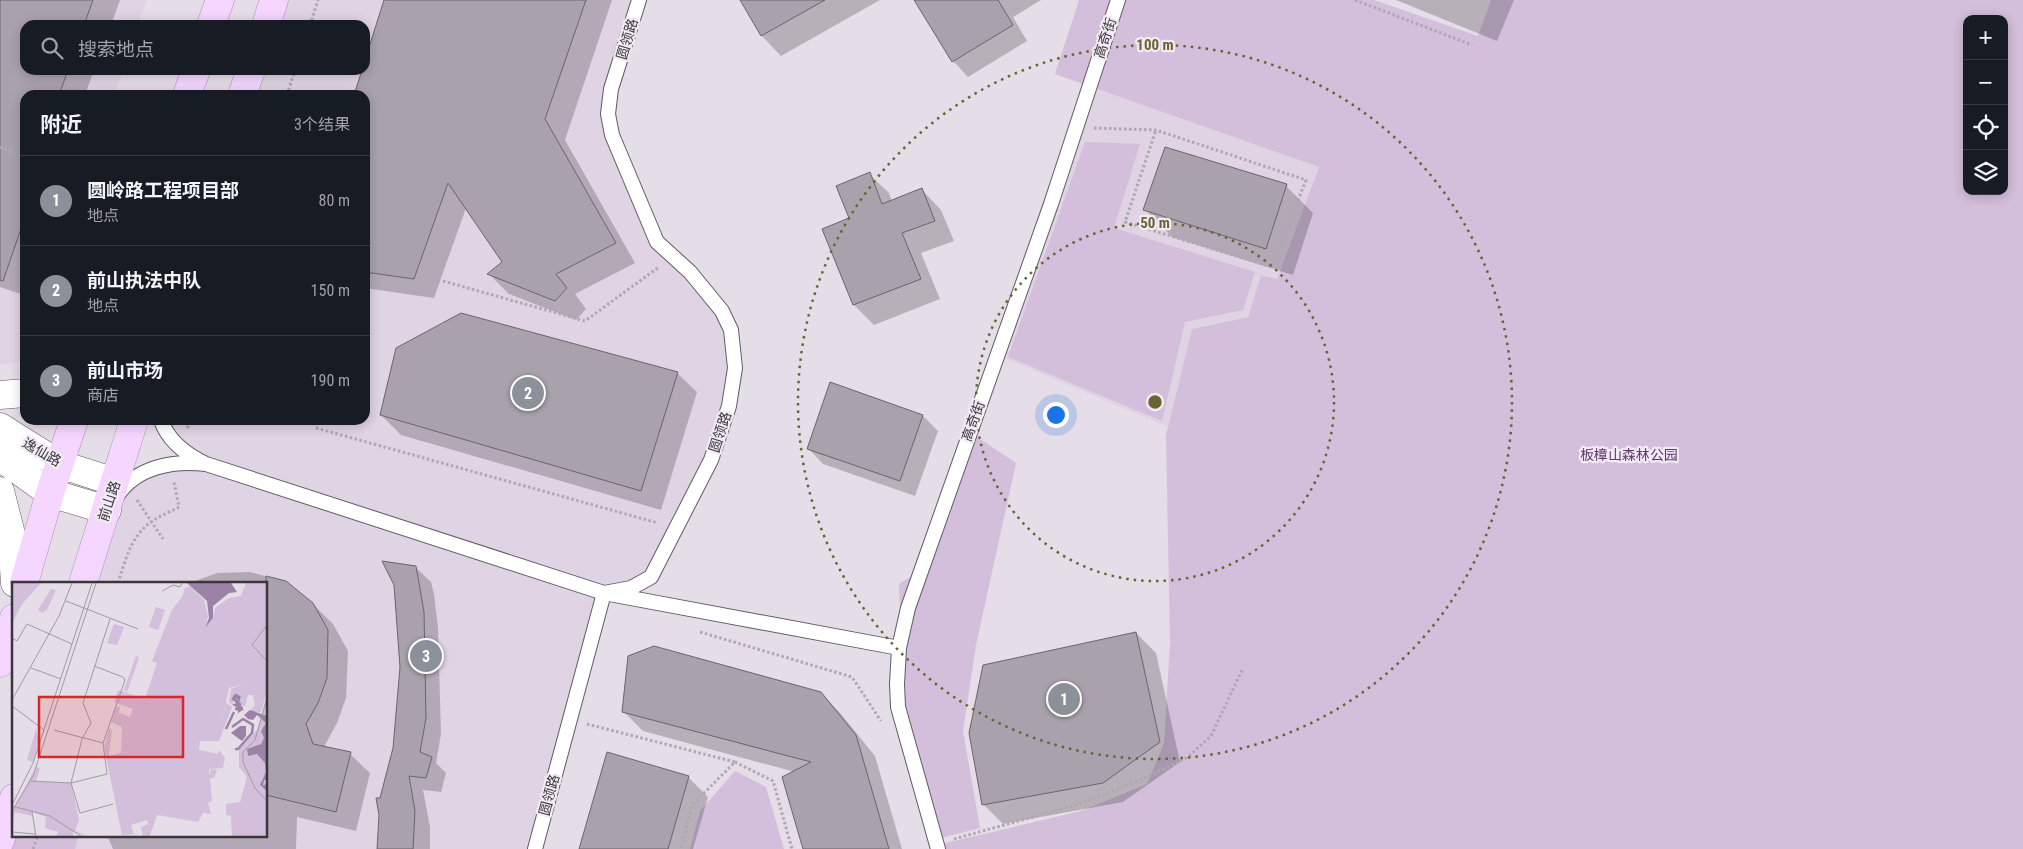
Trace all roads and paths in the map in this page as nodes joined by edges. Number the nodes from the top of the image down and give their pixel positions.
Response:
1 (220, 0) edge
2 (274, 0) edge
3 (318, 0) edge
4 (639, 0) edge
5 (1118, 0) edge
6 (1355, 0) edge
7 (214, 20) edge
8 (268, 20) edge
9 (312, 20) edge
10 (1472, 45) dead end
11 (194, 75) edge
12 (249, 75) edge
13 (293, 75) edge
14 (189, 90) edge
15 (244, 90) edge
16 (289, 90) edge
17 (1076, 128) junction
18 (1156, 130) junction
19 (0, 147) edge
20 (20, 154) edge
21 (673, 257) junction
22 (443, 281) dead end
23 (20, 393) edge
24 (0, 395) edge
25 (72, 425) edge
26 (133, 425) edge
27 (164, 425) edge
28 (189, 425) edge
29 (0, 427) edge
30 (316, 428) dead end
31 (177, 444) junction
32 (0, 456) edge
33 (59, 464) junction
34 (170, 464) junction
35 (206, 464) junction
36 (122, 483) junction
37 (0, 491) edge
38 (50, 493) junction
39 (104, 519) junction
40 (150, 522) junction
41 (678, 528) junction
42 (163, 539) dead end
43 (15, 582) edge
44 (24, 582) edge
45 (83, 582) edge
46 (118, 582) edge
47 (604, 594) junction
48 (12, 624) edge
49 (692, 630) dead end
50 (899, 648) junction
51 (0, 663) edge
52 (1242, 668) dead end
53 (569, 719) junction
54 (908, 743) junction
55 (735, 762) junction
56 (12, 804) edge
57 (38, 836) edge
58 (0, 841) edge
59 (937, 847) edge
60 (33, 849) edge
61 (535, 849) edge
62 (681, 849) edge
63 (792, 849) edge

1 - 7 main road
2 - 8 main road
3 - 9 path
4 - 21 lane, 圆领路
5 - 17 lane, 高奇街
6 - 10 path
11 - 14 main road
12 - 15 main road
13 - 16 path
17 - 18 path
17 - 50 lane, 高奇街
18 - 18 path
19 - 20 path
21 - 22 path
21 - 41 lane, 圆领路
23 - 24 main road
25 - 33 main road
26 - 36 main road, 前山路
27 - 31 lane
28 - 31 path
29 - 33 main road, 逸仙路
30 - 41 path
31 - 35 lane
32 - 38 main road, 逸仙路
33 - 36 main road, 逸仙路
33 - 38 main road
34 - 35 lane
34 - 36 lane
34 - 40 path
35 - 47 lane
36 - 39 main road, 前山路
36 - 40 path
37 - 43 main road
38 - 39 main road, 逸仙路
38 - 44 main road
39 - 45 main road, 前山路
40 - 42 path
40 - 46 path
41 - 47 lane, 圆领路
47 - 50 lane
47 - 53 lane, 圆领路
48 - 51 main road
49 - 54 path
50 - 54 lane, 高奇街
52 - 59 path
53 - 55 path
53 - 61 lane, 圆领路
54 - 59 lane, 高奇街
55 - 62 path
55 - 63 path
56 - 58 main road
57 - 60 path

